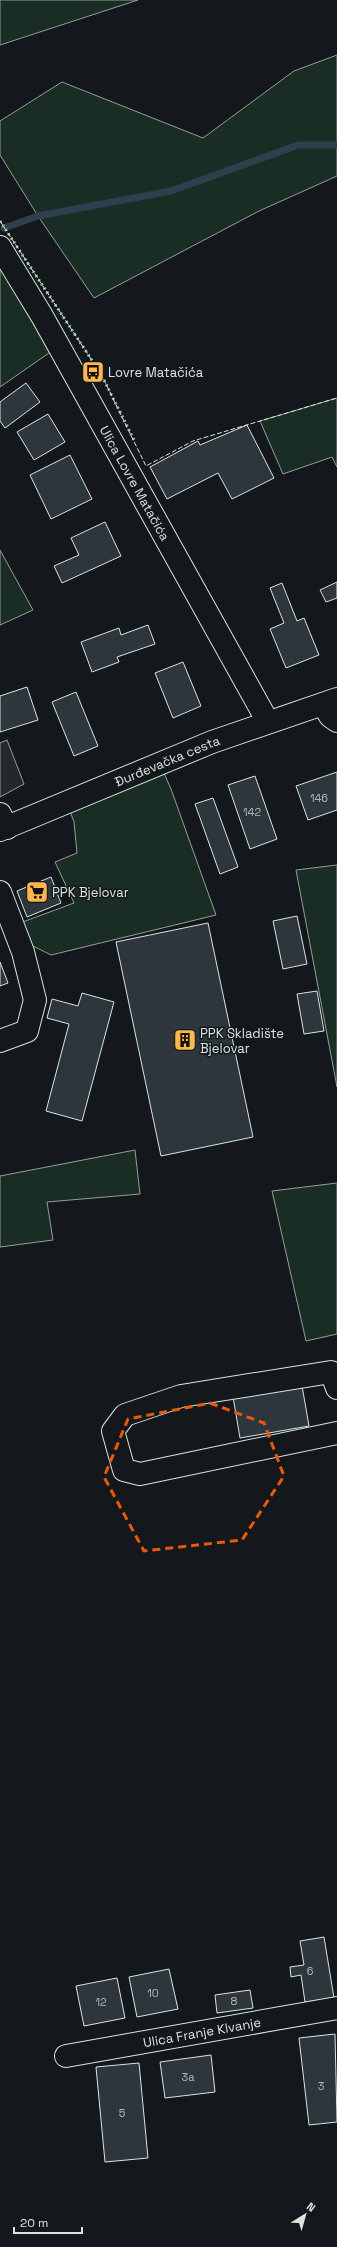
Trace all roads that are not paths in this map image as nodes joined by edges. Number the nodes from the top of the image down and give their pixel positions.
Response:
1 (0, 246) edge
2 (330, 702) edge
3 (337, 721) edge
4 (268, 722) junction
5 (2, 824) edge
6 (0, 892) edge
7 (0, 1041) edge
8 (337, 1385) edge
9 (337, 1433) edge
10 (337, 2008) edge
11 (66, 2056) dead end

1 - 4 main road, Ulica Lovre Matačića
2 - 3 main road
2 - 4 main road, Đurđevačka cesta
4 - 5 main road, Đurđevačka cesta
6 - 7 main road
8 - 9 main road
10 - 11 main road, Ulica Franje Klvanje

